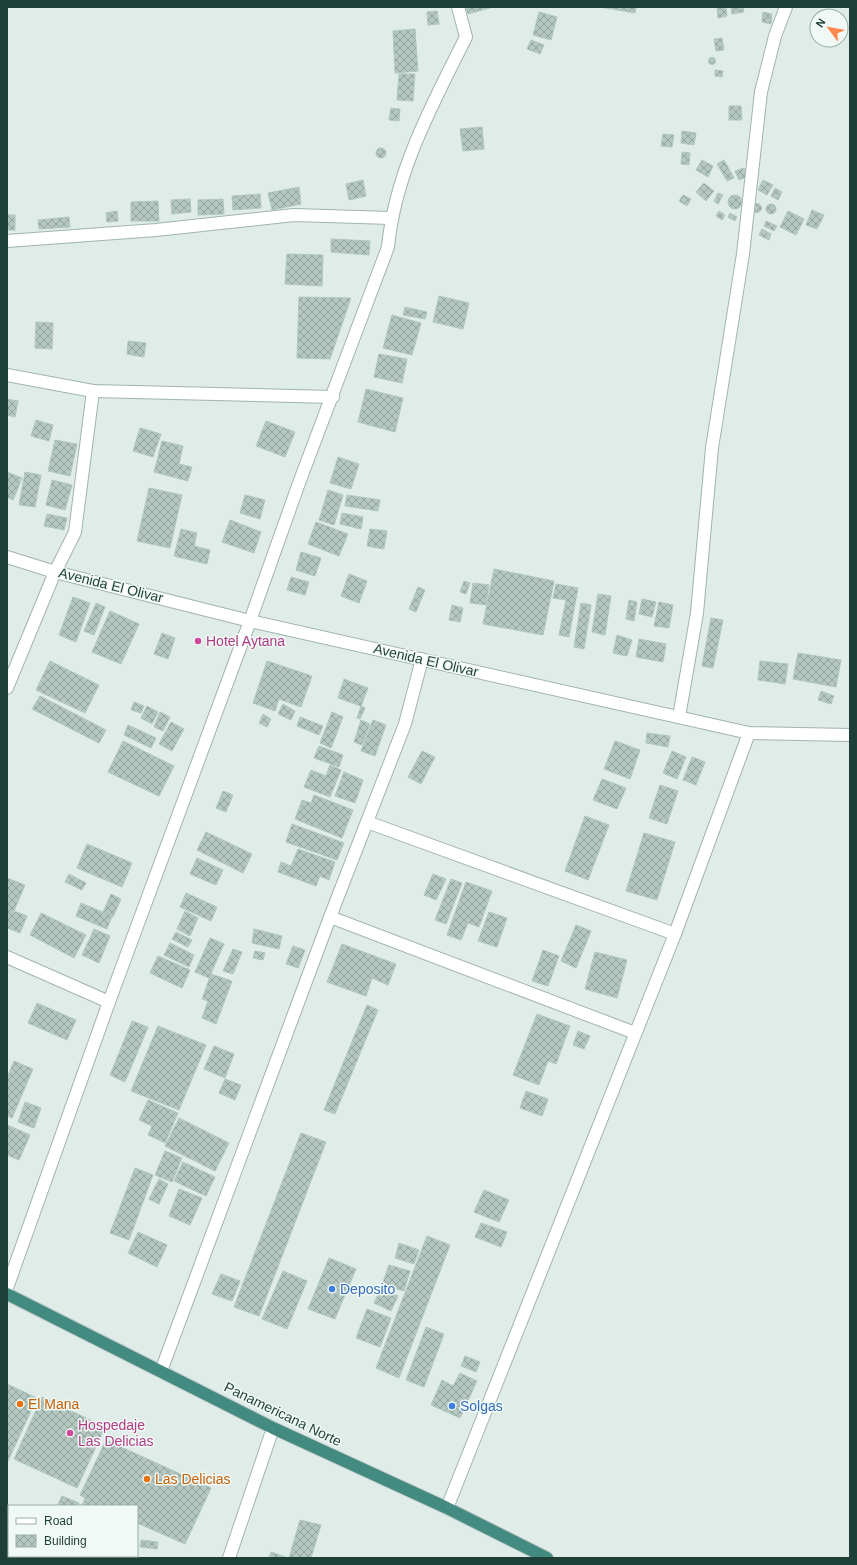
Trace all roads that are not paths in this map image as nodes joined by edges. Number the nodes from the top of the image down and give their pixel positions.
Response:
1 (458, 7) edge
2 (786, 7) edge
3 (391, 218) junction
4 (7, 241) edge
5 (7, 375) edge
6 (93, 391) junction
7 (333, 397) junction
8 (7, 557) edge
9 (55, 572) junction
10 (250, 621) junction
11 (422, 658) junction
12 (7, 688) edge
13 (678, 717) junction
14 (749, 733) junction
15 (850, 735) edge
16 (367, 822) junction
17 (330, 917) junction
18 (675, 934) junction
19 (7, 957) edge
20 (109, 1002) junction
21 (635, 1033) junction
22 (7, 1288) edge
23 (7, 1294) edge
24 (161, 1371) junction
25 (273, 1428) junction
26 (447, 1508) junction
27 (229, 1558) edge
28 (547, 1558) edge

1 - 3 street
2 - 13 street
3 - 4 street
3 - 7 street
5 - 6 street
6 - 7 street
6 - 9 street
7 - 10 street
8 - 9 street, Avenida El Olivar
9 - 10 street, Avenida El Olivar
9 - 12 street
10 - 11 street, Avenida El Olivar
10 - 20 street
11 - 13 street, Avenida El Olivar
11 - 16 street
13 - 14 street, Avenida El Olivar
14 - 15 street, Avenida El Olivar
14 - 18 street
16 - 17 street
16 - 18 street
17 - 21 street
17 - 24 street
18 - 21 street
19 - 20 street
20 - 22 street
21 - 26 street
23 - 24 highway, Panamericana Norte
24 - 25 highway, Panamericana Norte
25 - 26 highway, Panamericana Norte
25 - 27 street
26 - 28 highway, Panamericana Norte

